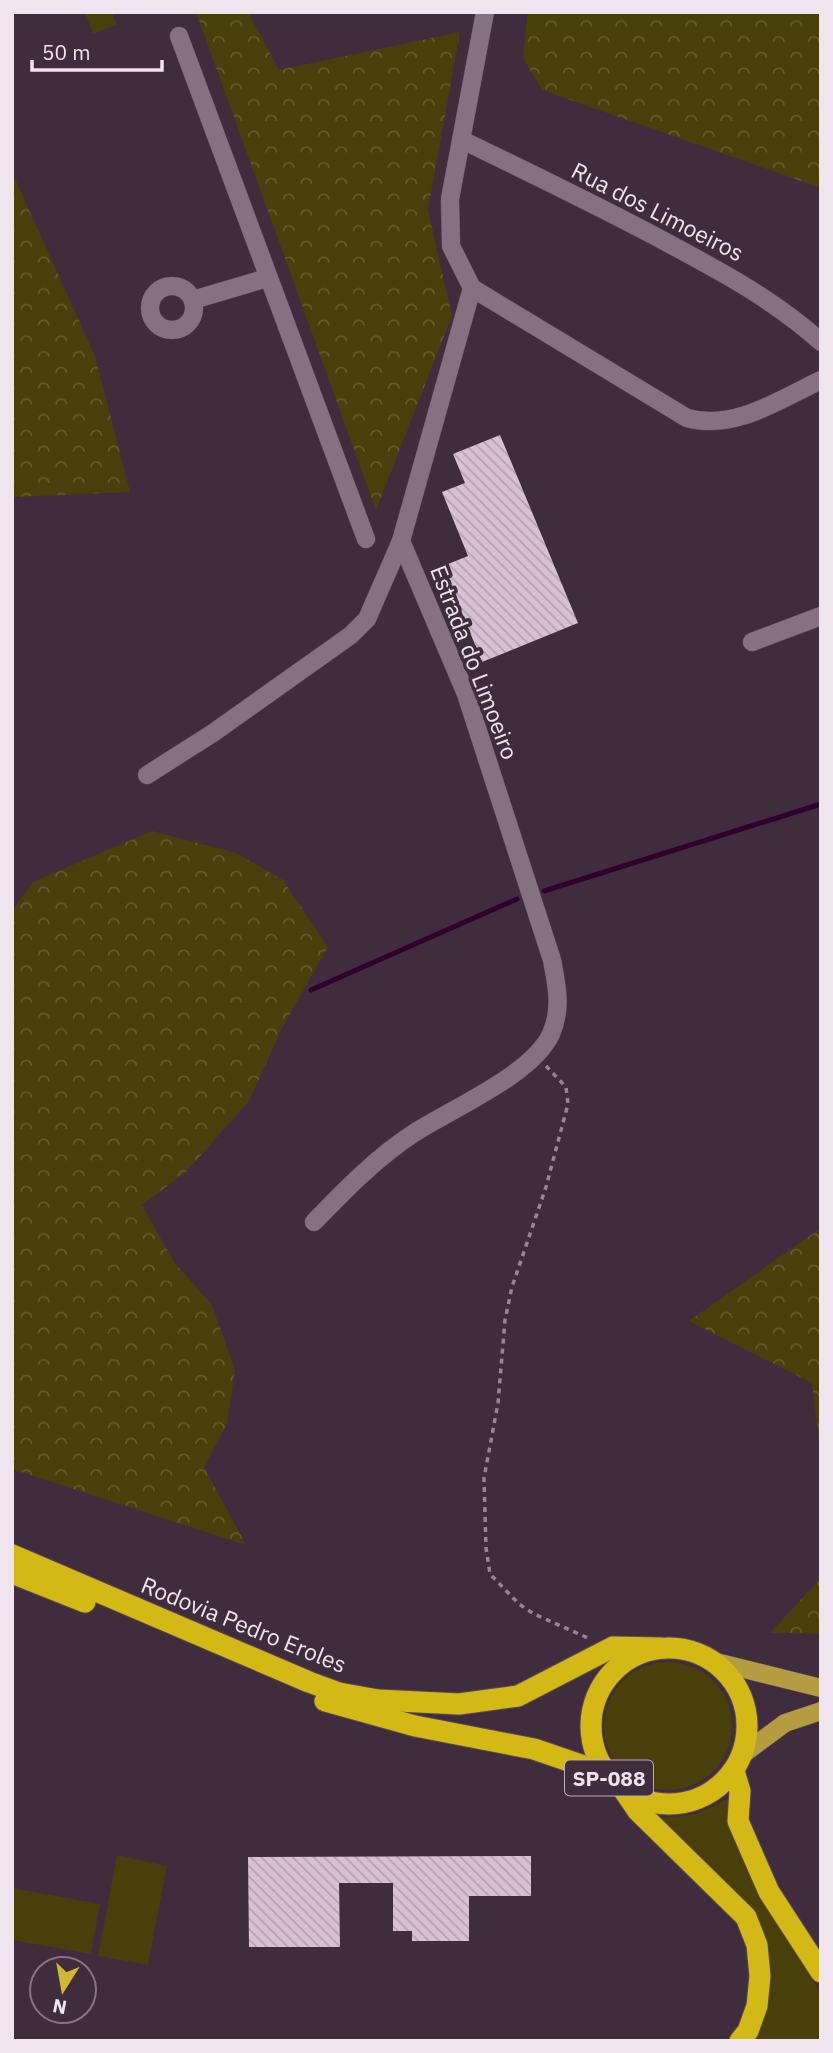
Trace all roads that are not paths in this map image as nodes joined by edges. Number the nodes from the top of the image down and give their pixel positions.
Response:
1 (485, 12) edge
2 (179, 36) dead end
3 (462, 140) junction
4 (267, 278) junction
5 (472, 288) junction
6 (193, 300) dead end
7 (821, 342) edge
8 (821, 380) edge
9 (366, 539) dead end
10 (401, 541) junction
11 (821, 616) edge
12 (752, 642) dead end
13 (147, 775) dead end
14 (314, 1222) dead end
15 (12, 1555) edge
16 (12, 1573) edge
17 (661, 1648) junction
18 (712, 1661) junction
19 (821, 1688) edge
20 (821, 1711) edge
21 (738, 1763) junction
22 (604, 1773) junction
23 (624, 1790) junction
24 (821, 1972) edge
25 (740, 2041) edge

1 - 3 street
2 - 4 street
3 - 5 street
3 - 7 street, Rua dos Limoeiros
4 - 6 street
4 - 9 street
5 - 8 street
5 - 10 street
10 - 13 street
10 - 14 street, Estrada do Limoeiro
11 - 12 street
15 - 17 highway, Rodovia Pedro Eroles / SP-088
16 - 22 highway, Rodovia Pedro Eroles / SP-088
17 - 18 highway, Rodovia Pedro Eroles / SP-088
17 - 22 highway, Rodovia Pedro Eroles / SP-088
18 - 19 main road, Rodovia Pedro Eroles / SP-088
18 - 21 highway, Rodovia Pedro Eroles / SP-088
20 - 21 main road, Rodovia Pedro Eroles / SP-088
21 - 23 highway, Rodovia Pedro Eroles / SP-088
21 - 24 highway
22 - 23 highway, Rodovia Pedro Eroles / SP-088
23 - 25 highway

